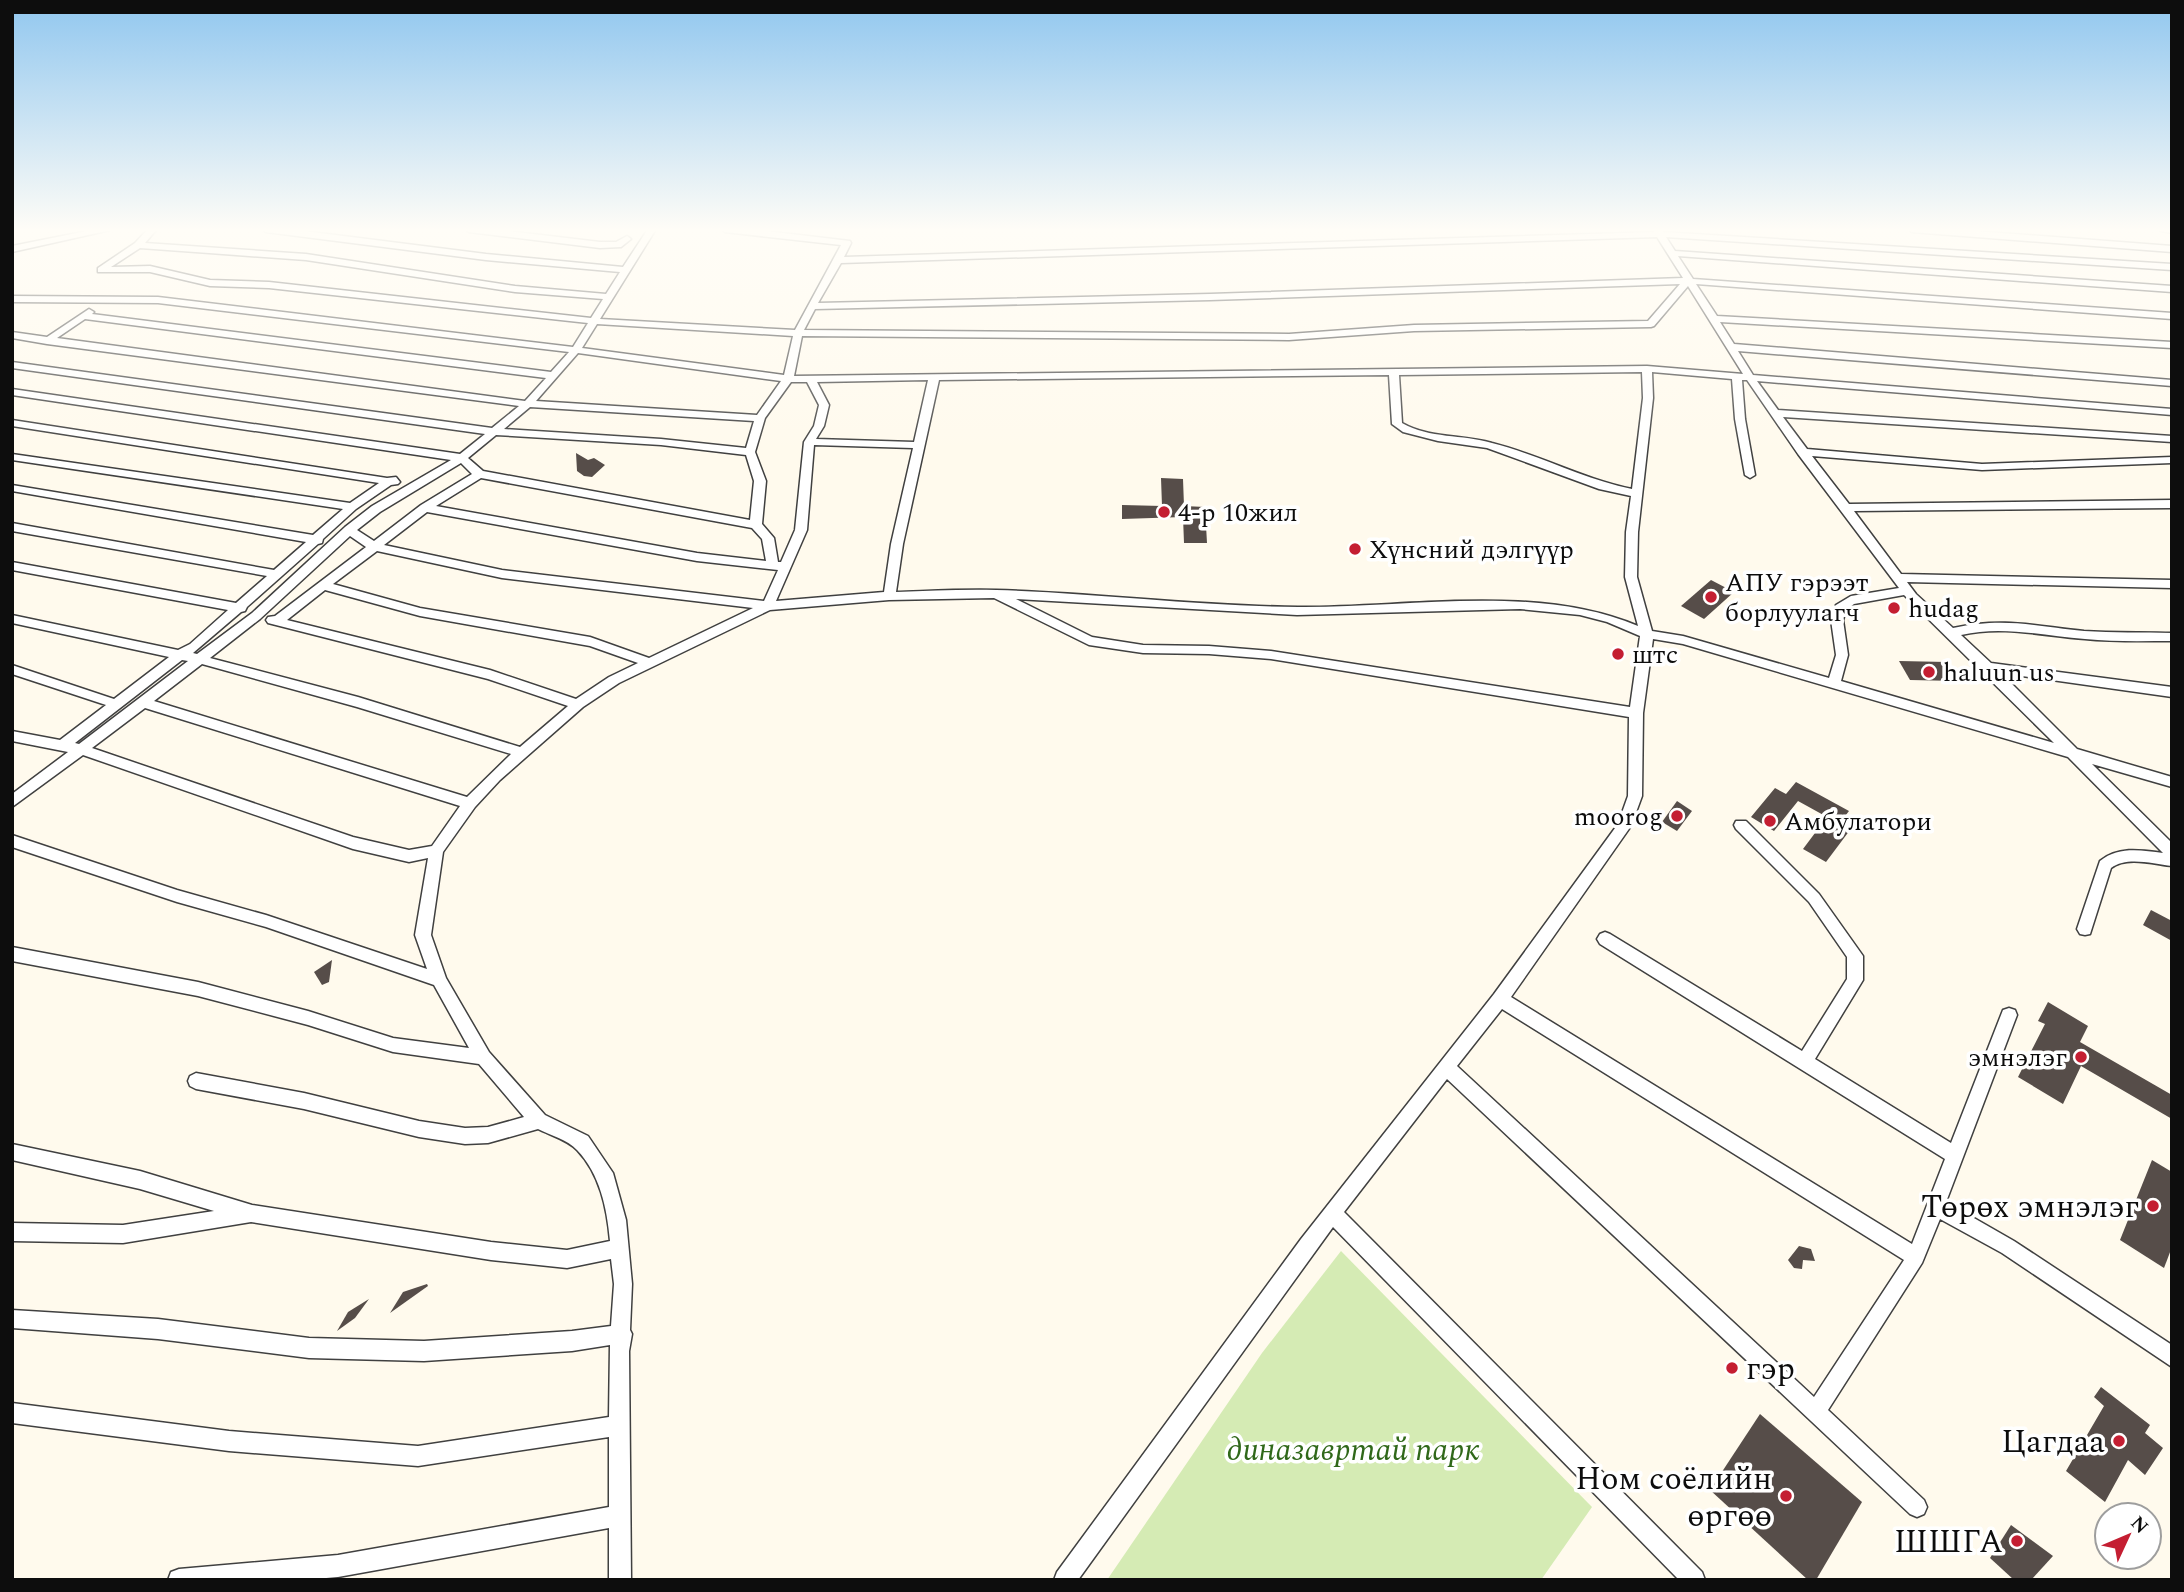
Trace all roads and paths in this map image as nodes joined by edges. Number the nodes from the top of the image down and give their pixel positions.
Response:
1 (103, 303) edge
2 (185, 303) edge
3 (433, 303) edge
4 (604, 303) edge
5 (814, 303) edge
6 (932, 303) edge
7 (1669, 303) edge
8 (1702, 303) edge
9 (1996, 303) edge
10 (812, 306) junction
11 (82, 316) junction
12 (2172, 316) edge
13 (1712, 319) junction
14 (592, 321) junction
15 (798, 333) junction
16 (12, 335) edge
17 (47, 341) junction
18 (2172, 345) edge
19 (1729, 347) junction
20 (576, 350) junction
21 (12, 365) edge
22 (1647, 369) junction
23 (1394, 373) junction
24 (555, 376) junction
25 (1737, 376) junction
26 (1751, 377) junction
27 (810, 378) junction
28 (934, 378) junction
29 (788, 379) junction
30 (2172, 383) edge
31 (12, 392) edge
32 (528, 404) junction
33 (2172, 412) edge
34 (1774, 413) junction
35 (760, 418) junction
36 (12, 423) edge
37 (496, 432) junction
38 (2172, 439) edge
39 (809, 442) junction
40 (919, 445) junction
41 (750, 452) junction
42 (1802, 453) junction
43 (12, 457) edge
44 (462, 458) junction
45 (2172, 460) edge
46 (479, 474) junction
47 (1750, 475) dead end
48 (392, 480) junction
49 (12, 488) edge
50 (407, 491) junction
51 (1637, 494) junction
52 (2172, 504) edge
53 (352, 508) junction
54 (425, 508) junction
55 (1844, 509) junction
56 (756, 525) junction
57 (12, 527) edge
58 (349, 530) junction
59 (318, 540) junction
60 (373, 546) junction
61 (12, 566) edge
62 (779, 566) junction
63 (277, 574) junction
64 (1898, 578) junction
65 (2172, 584) edge
66 (325, 586) junction
67 (1907, 591) junction
68 (995, 594) junction
69 (889, 596) junction
70 (768, 606) junction
71 (240, 608) junction
72 (256, 616) junction
73 (12, 619) edge
74 (276, 621) junction
75 (1951, 633) junction
76 (1647, 634) junction
77 (2172, 638) edge
78 (180, 655) junction
79 (199, 659) junction
80 (648, 662) junction
81 (1987, 667) junction
82 (12, 669) edge
83 (1834, 684) junction
84 (2168, 691) edge
85 (142, 702) junction
86 (116, 704) junction
87 (578, 704) junction
88 (2172, 705) edge
89 (1636, 713) junction
90 (12, 736) edge
91 (62, 746) junction
92 (79, 749) junction
93 (521, 752) junction
94 (2073, 753) junction
95 (2172, 782) edge
96 (12, 802) edge
97 (470, 803) junction
98 (1741, 825) dead end
99 (12, 841) edge
100 (436, 851) junction
101 (2172, 853) edge
102 (2172, 860) edge
103 (2085, 929) dead end
104 (1605, 939) dead end
105 (12, 954) edge
106 (439, 980) junction
107 (1500, 999) junction
108 (2009, 1015) dead end
109 (483, 1057) junction
110 (1804, 1062) junction
111 (1446, 1067) junction
112 (197, 1082) dead end
113 (539, 1121) junction
114 (12, 1152) edge
115 (1955, 1155) junction
116 (1935, 1206) junction
117 (1332, 1213) junction
118 (252, 1214) junction
119 (12, 1232) edge
120 (619, 1248) junction
121 (1916, 1257) junction
122 (12, 1319) edge
123 (622, 1334) junction
124 (2172, 1357) edge
125 (12, 1413) edge
126 (1815, 1413) junction
127 (620, 1425) junction
128 (1917, 1507) dead end
129 (618, 1516) junction
130 (179, 1580) edge
131 (620, 1580) edge
132 (1065, 1580) edge
133 (1694, 1580) edge

1 - 11 street
2 - 20 street
3 - 14 street
4 - 14 street
5 - 10 street
6 - 10 street
7 - 15 street
8 - 13 street
9 - 12 street
10 - 15 street
11 - 17 street
11 - 24 street
13 - 18 street
13 - 19 street
14 - 15 street
14 - 20 street
15 - 29 street
16 - 17 street
17 - 32 street
19 - 26 street
19 - 30 street
20 - 24 street
20 - 29 street
21 - 37 street
22 - 23 street
22 - 25 street
22 - 51 street
23 - 28 street
23 - 51 street
24 - 32 street
25 - 26 street
25 - 47 street
26 - 33 street
26 - 34 street
27 - 28 street
27 - 29 street
27 - 39 street
28 - 40 street
29 - 35 street
31 - 44 street
32 - 35 street
32 - 37 street
34 - 38 street
34 - 42 street
35 - 41 street
36 - 48 street
37 - 41 street
37 - 44 street
39 - 40 street
39 - 62 street
40 - 69 street
41 - 56 street
42 - 45 street
42 - 55 street
43 - 53 street
44 - 46 street
44 - 50 street
46 - 54 street
46 - 56 street
48 - 50 street
48 - 53 street
49 - 59 street
50 - 58 street
51 - 76 street
52 - 55 street
53 - 59 street
54 - 60 street
54 - 62 street
55 - 64 street
56 - 62 street
57 - 63 street
58 - 60 street
58 - 72 street
59 - 63 street
60 - 66 street
60 - 70 street
61 - 71 street
62 - 70 street
63 - 71 street
64 - 65 street
64 - 67 street
66 - 74 street
66 - 80 street
67 - 75 street
67 - 83 street
68 - 69 street
68 - 76 street
68 - 89 street
69 - 70 street
70 - 80 street
71 - 78 street
72 - 74 street
72 - 79 street
73 - 78 street
74 - 87 street
75 - 77 street
75 - 81 street
76 - 83 street
76 - 89 street
78 - 79 street
78 - 86 street
79 - 85 street
79 - 93 street
80 - 87 street
81 - 84 street
81 - 94 street
82 - 86 street
83 - 94 street
84 - 88 street
85 - 92 street
85 - 97 street
86 - 91 street
87 - 93 street
89 - 107 street
90 - 91 street
91 - 92 street
92 - 96 street
92 - 100 street
93 - 97 street
94 - 95 street
94 - 101 street
97 - 100 street
98 - 110 street
99 - 106 street
100 - 106 street
102 - 103 street
104 - 110 street
105 - 109 street
106 - 109 street
107 - 111 street
107 - 121 street
108 - 115 street
109 - 113 street
110 - 115 street
111 - 117 street
111 - 126 street
112 - 113 street
113 - 120 street
114 - 118 street
115 - 116 street
116 - 121 street
116 - 124 street
117 - 132 street
117 - 133 street
118 - 119 street
118 - 120 street
120 - 123 street
121 - 126 street
122 - 123 street
123 - 127 street
125 - 127 street
126 - 128 street
127 - 129 street
129 - 130 street
129 - 131 street

